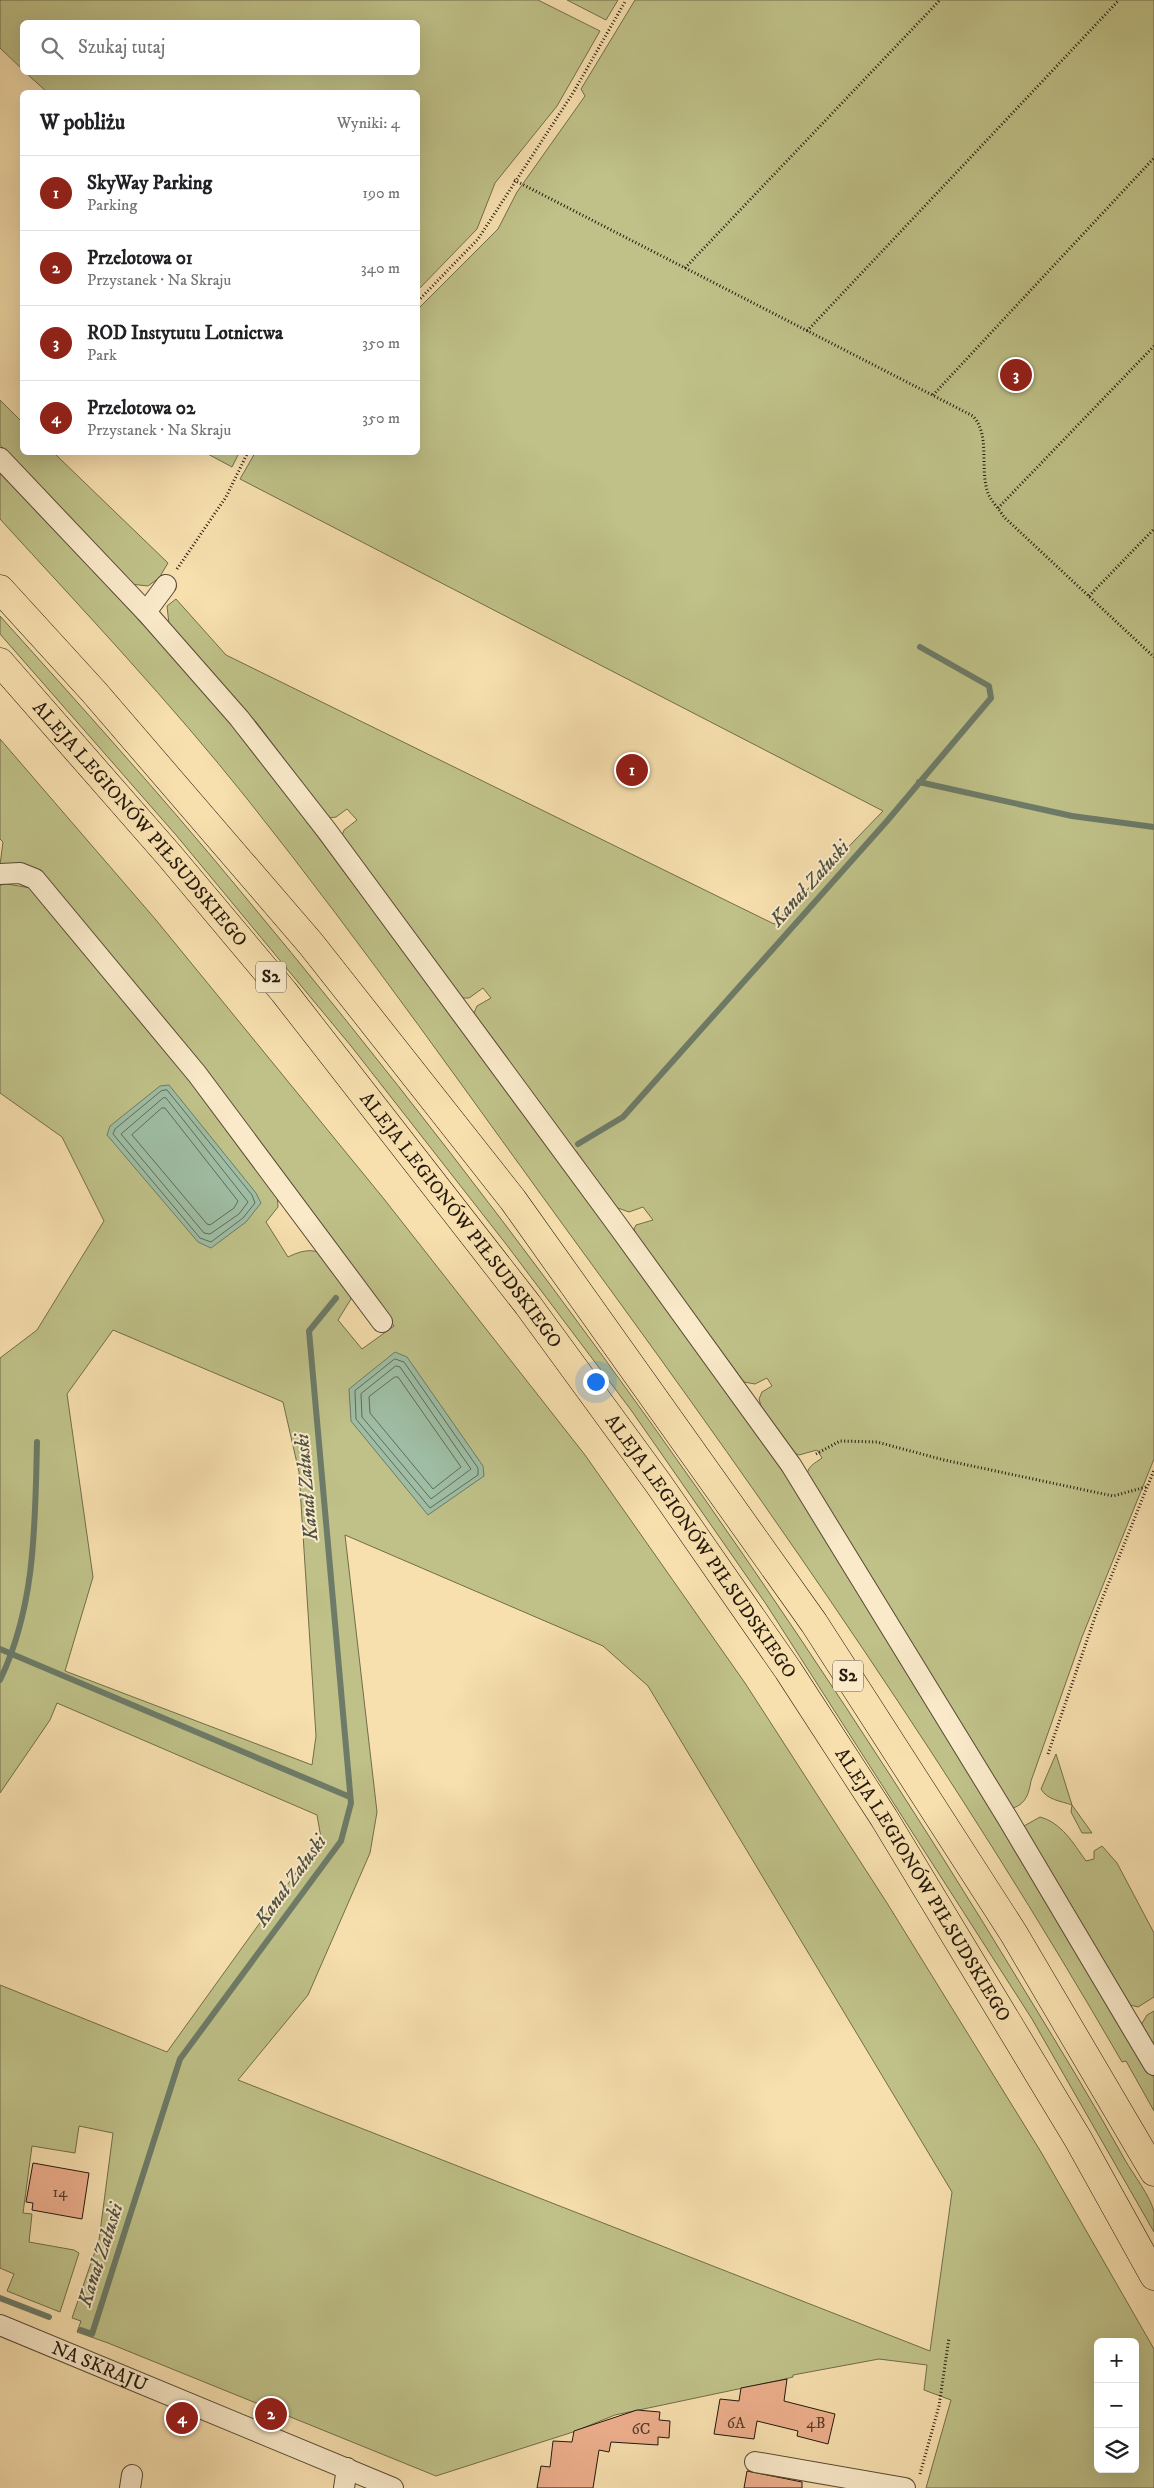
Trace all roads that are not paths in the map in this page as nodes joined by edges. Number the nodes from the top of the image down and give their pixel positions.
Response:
1 (0, 458) edge
2 (166, 585) road end
3 (0, 589) edge
4 (146, 612) junction
5 (0, 662) edge
6 (0, 874) edge
7 (382, 1322) dead end
8 (1154, 2064) edge
9 (1154, 2172) edge
10 (1154, 2276) edge
11 (0, 2325) edge
12 (755, 2462) dead end
13 (347, 2468) junction
14 (912, 2486) edge
15 (344, 2488) edge
16 (393, 2488) edge

1 - 4 street
2 - 4 street
3 - 9 highway, S2
4 - 8 street
5 - 10 highway, ALEJA LEGIONÓW PIŁSUDSKIEGO / S2
6 - 7 street
11 - 13 street, NA SKRAJU
12 - 14 street
13 - 15 street
13 - 16 street, NA SKRAJU

